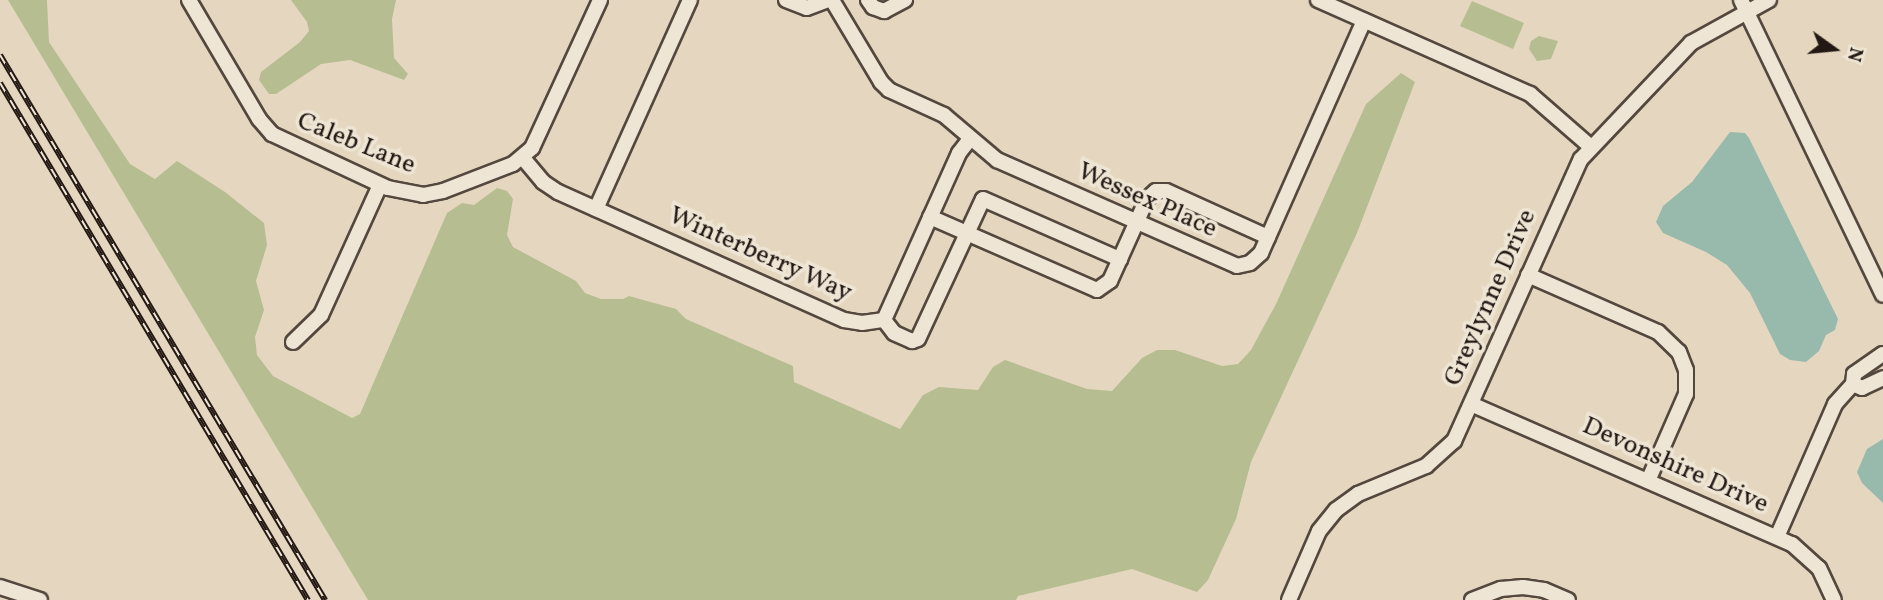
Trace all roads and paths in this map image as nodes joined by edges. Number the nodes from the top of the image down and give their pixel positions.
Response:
1 (189, 0) edge
2 (600, 0) edge
3 (690, 0) edge
4 (786, 0) edge
5 (830, 0) edge
6 (867, 0) edge
7 (905, 0) edge
8 (1318, 0) edge
9 (1769, 0) edge
10 (1744, 7) edge
11 (1364, 21) junction
12 (970, 139) junction
13 (1591, 147) junction
14 (523, 158) junction
15 (380, 185) junction
16 (596, 209) junction
17 (930, 217) junction
18 (1136, 222) junction
19 (965, 233) junction
20 (1268, 237) junction
21 (1120, 259) junction
22 (1528, 275) junction
23 (1883, 295) edge
24 (884, 320) junction
25 (293, 342) dead end
26 (1883, 354) edge
27 (1883, 378) edge
28 (1853, 384) junction
29 (1471, 404) junction
30 (1648, 481) junction
31 (1777, 537) junction
32 (0, 587) edge
33 (40, 600) edge
34 (1289, 600) edge
35 (1472, 600) edge
36 (1568, 600) edge
37 (1834, 600) edge

1 - 15 street, Caleb Lane
2 - 14 street
3 - 16 street
4 - 5 street
5 - 12 street, Wessex Place
6 - 7 street
8 - 11 street
9 - 10 street, Greylynne Drive
10 - 13 street, Greylynne Drive
10 - 23 street
11 - 13 street
11 - 20 street, Wessex Place
12 - 17 street
12 - 18 street, Wessex Place
13 - 22 street, Greylynne Drive
14 - 15 street, Caleb Lane
14 - 16 street, Winterberry Way
15 - 25 street
16 - 24 street, Winterberry Way
17 - 19 street
17 - 24 street
18 - 20 street, Wessex Place
18 - 20 street
18 - 21 street
19 - 21 street
19 - 21 street
19 - 24 street
22 - 29 street, Greylynne Drive
22 - 30 street
26 - 28 street
27 - 28 street
28 - 31 street
29 - 30 street, Devonshire Drive
29 - 34 street, Greylynne Drive
30 - 31 street, Devonshire Drive
31 - 37 street, Devonshire Drive
32 - 33 street
35 - 36 street

